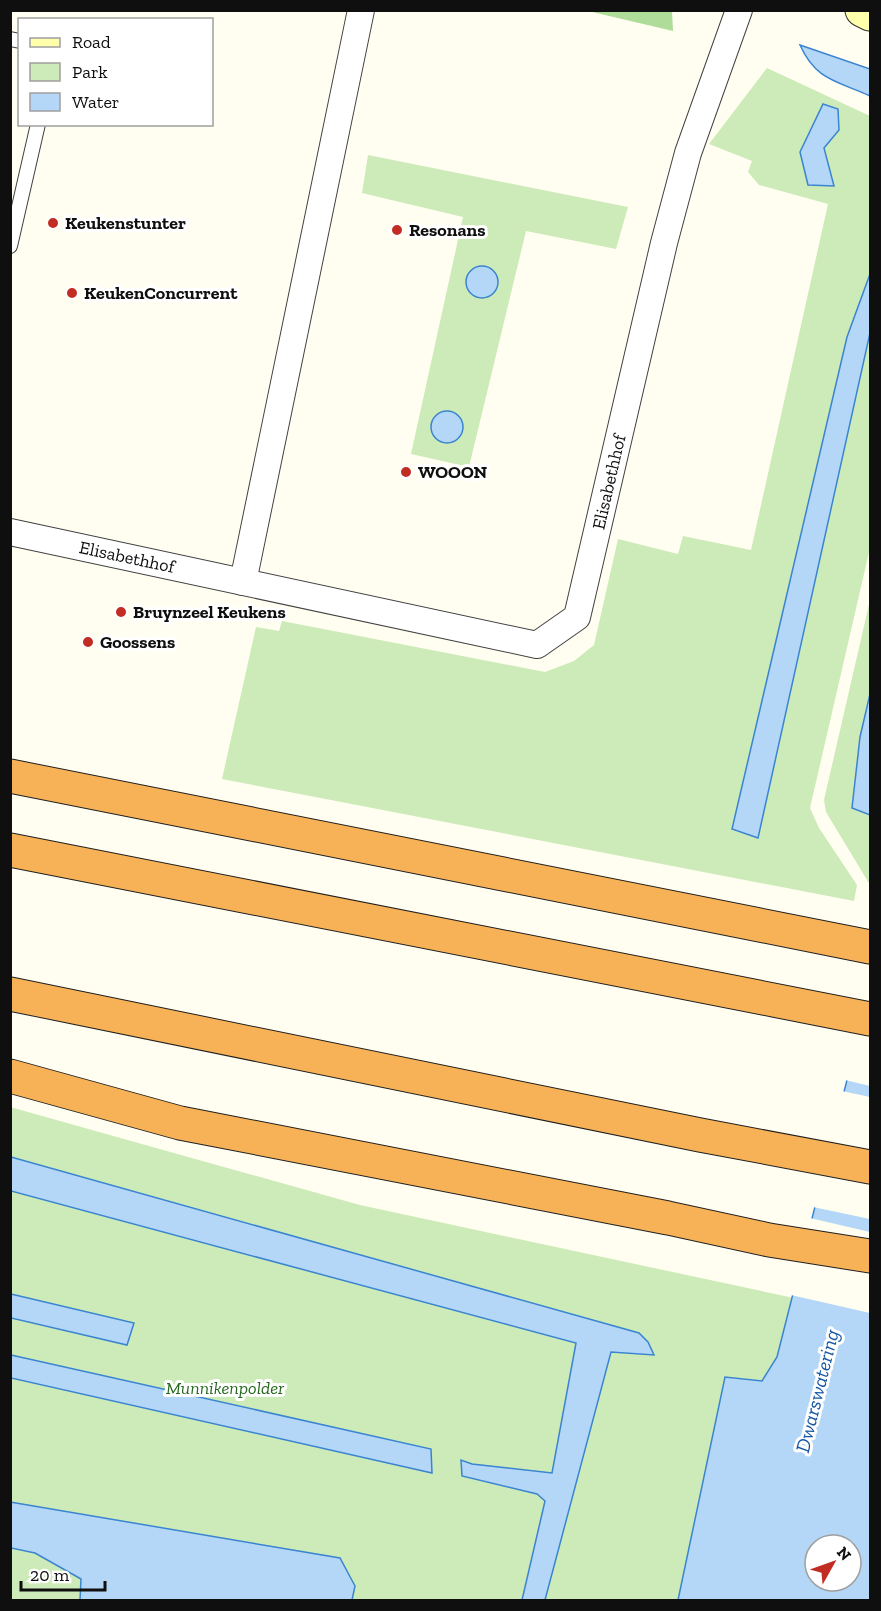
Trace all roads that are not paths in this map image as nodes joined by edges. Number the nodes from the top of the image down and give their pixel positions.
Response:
1 (362, 10) edge
2 (738, 10) edge
3 (862, 10) edge
4 (870, 14) edge
5 (38, 126) edge
6 (10, 246) edge
7 (10, 532) edge
8 (243, 582) junction
9 (10, 776) edge
10 (10, 850) edge
11 (870, 947) edge
12 (10, 994) edge
13 (870, 1019) edge
14 (10, 1076) edge
15 (870, 1167) edge
16 (769, 1240) junction
17 (870, 1256) edge
18 (870, 1270) edge

1 - 8 street
2 - 8 street, Elisabethhof
3 - 4 main road
5 - 6 lane
7 - 8 street, Elisabethhof
9 - 11 highway
10 - 13 highway
12 - 15 highway
14 - 16 highway
16 - 17 highway
16 - 18 highway

